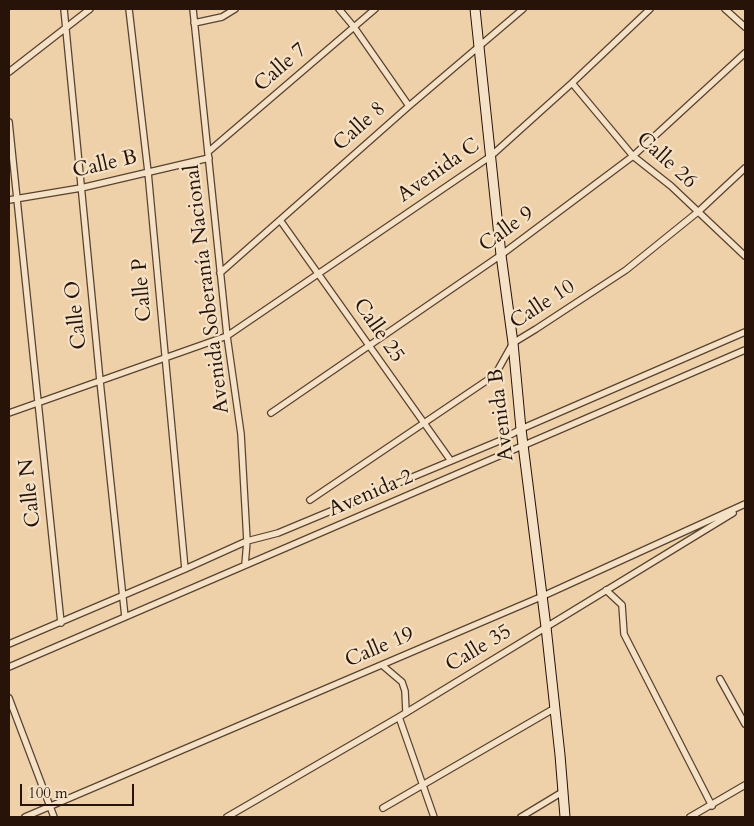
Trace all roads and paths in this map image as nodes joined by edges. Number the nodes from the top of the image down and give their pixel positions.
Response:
1 (64, 9) edge
2 (90, 9) edge
3 (129, 9) edge
4 (193, 9) edge
5 (234, 9) edge
6 (339, 9) edge
7 (375, 9) edge
8 (475, 9) edge
9 (522, 9) edge
10 (650, 9) edge
11 (725, 9) edge
12 (194, 23) junction
13 (354, 27) junction
14 (745, 27) edge
15 (65, 28) junction
16 (479, 47) junction
17 (745, 53) edge
18 (9, 72) edge
19 (572, 83) junction
20 (409, 106) junction
21 (9, 122) edge
22 (208, 155) junction
23 (491, 156) junction
24 (633, 156) junction
25 (745, 168) edge
26 (148, 172) junction
27 (81, 188) junction
28 (17, 199) junction
29 (9, 200) edge
30 (698, 212) junction
31 (280, 220) junction
32 (501, 255) junction
33 (745, 256) edge
34 (220, 273) junction
35 (318, 274) junction
36 (745, 332) edge
37 (227, 336) junction
38 (513, 343) junction
39 (369, 346) junction
40 (745, 350) edge
41 (166, 358) junction
42 (100, 381) junction
43 (37, 403) junction
44 (9, 413) edge
45 (271, 413) dead end
46 (424, 423) junction
47 (521, 429) junction
48 (523, 446) junction
49 (450, 462) junction
50 (310, 500) dead end
51 (745, 504) edge
52 (247, 540) junction
53 (245, 565) junction
54 (185, 569) junction
55 (606, 590) junction
56 (122, 596) junction
57 (543, 596) junction
58 (125, 617) junction
59 (61, 623) junction
60 (546, 627) junction
61 (9, 644) edge
62 (382, 664) junction
63 (9, 667) edge
64 (720, 679) dead end
65 (9, 698) edge
66 (555, 708) junction
67 (406, 712) junction
68 (399, 717) junction
69 (745, 724) edge
70 (423, 785) junction
71 (745, 786) edge
72 (564, 791) junction
73 (50, 806) junction
74 (712, 806) junction
75 (384, 808) dead end
76 (25, 817) edge
77 (54, 817) edge
78 (227, 817) edge
79 (434, 817) edge
80 (521, 817) edge
81 (565, 817) edge
82 (690, 817) edge

1 - 15 street, Calle O
2 - 15 street
3 - 26 street, Calle P
4 - 12 street, Avenida Soberanía Nacional
5 - 12 street
6 - 13 street
7 - 13 street, Calle 7
8 - 16 street, Avenida B
9 - 16 street, Calle 8
10 - 19 street, Avenida C
11 - 14 street
12 - 22 street, Avenida Soberanía Nacional
13 - 20 street
13 - 22 street, Calle 7
15 - 18 street
15 - 27 street, Calle O
16 - 20 street, Calle 8
16 - 23 street, Avenida B
17 - 24 street, Calle 9
19 - 23 street, Avenida C
19 - 24 street, Calle 26
20 - 31 street, Calle 8
21 - 28 street, Calle N
22 - 26 street, Calle B
22 - 34 street, Avenida Soberanía Nacional
23 - 32 street, Avenida B
23 - 35 street, Avenida C
24 - 30 street, Calle 26
24 - 32 street, Calle 9
25 - 30 street, Calle 10
26 - 27 street, Calle B
26 - 41 street, Calle P
27 - 28 street, Calle B
27 - 42 street, Calle O
28 - 29 street, Calle B
28 - 43 street, Calle N
30 - 33 street, Calle 26
30 - 38 street, Calle 10
31 - 34 street, Calle 8
31 - 35 street, Calle 25
32 - 38 street, Avenida B
32 - 39 street, Calle 9
34 - 37 street, Avenida Soberanía Nacional
35 - 37 street, Avenida C
35 - 39 street, Calle 25
36 - 47 street, Avenida 2
37 - 41 street, Avenida C
37 - 52 street, Avenida Soberanía Nacional
38 - 46 street, Calle 10
38 - 47 street, Avenida B
39 - 45 street, Calle 9
39 - 46 street, Calle 25
40 - 48 street, Avenida 2
41 - 42 street, Avenida C
41 - 54 street, Calle P
42 - 43 street, Avenida C
42 - 56 street, Calle O
43 - 44 street, Avenida C
43 - 59 street, Calle N
46 - 49 street, Calle 25
46 - 50 street, Calle 10
47 - 48 street, Avenida B
47 - 49 street, Avenida 2
48 - 53 street, Avenida 2
48 - 57 street, Avenida B
49 - 52 street, Avenida 2
51 - 55 street, Calle 35
51 - 57 street, Calle 19
52 - 53 street, Avenida Soberanía Nacional
52 - 54 street, Avenida 2
53 - 58 street, Avenida 2
54 - 56 street, Avenida 2
55 - 60 street, Calle 35
55 - 74 street
56 - 58 street, Calle O
56 - 59 street, Avenida 2
57 - 60 street, Avenida B
57 - 62 street, Calle 19
58 - 63 street, Avenida 2
59 - 61 street, Avenida 2
60 - 66 street, Avenida B
60 - 67 street, Calle 35
62 - 67 street
62 - 73 street, Calle 19
64 - 69 street
65 - 73 street
66 - 70 street
66 - 72 street, Avenida B
67 - 68 street, Calle 35
68 - 70 street
68 - 78 street, Calle 35
70 - 75 street
70 - 79 street
71 - 74 street
72 - 80 street
72 - 81 street, Avenida B
73 - 76 street, Calle 19
73 - 77 street
74 - 82 street

